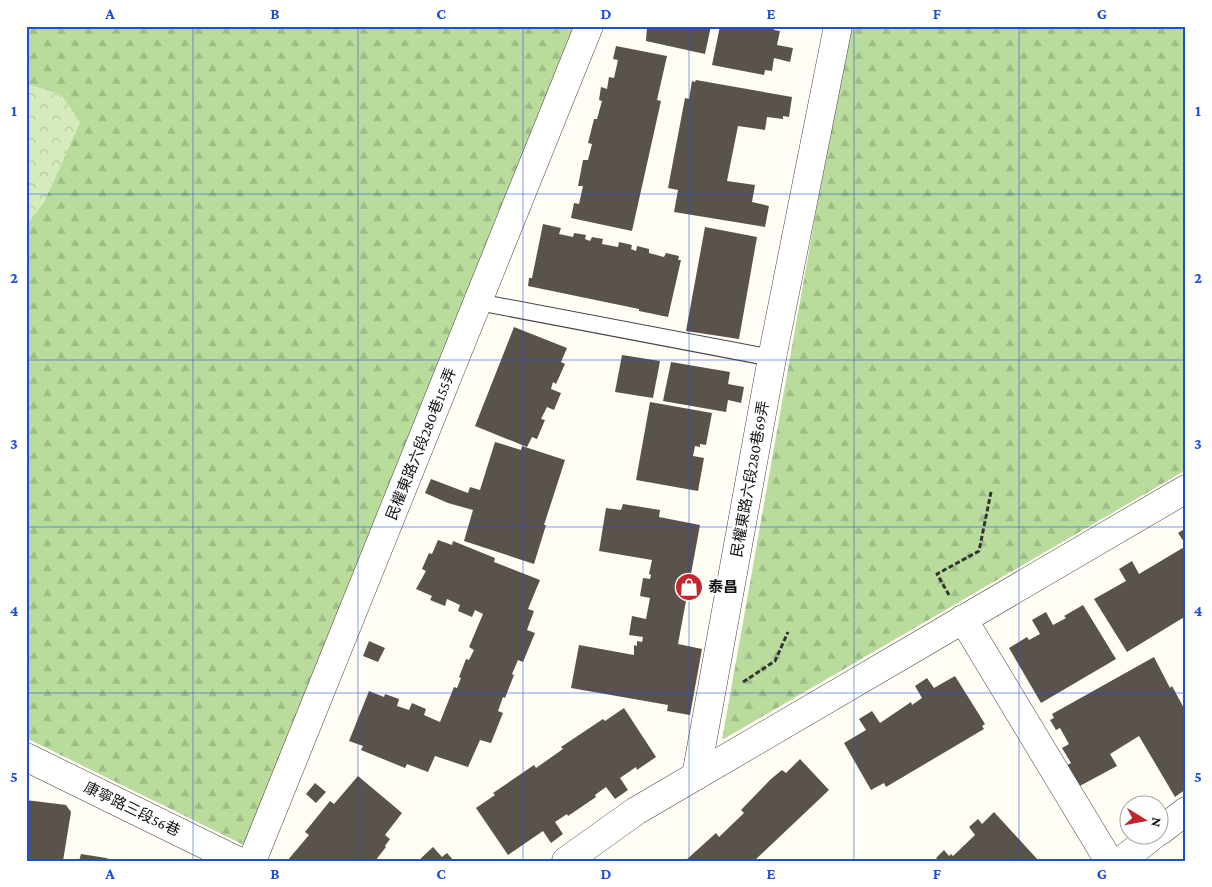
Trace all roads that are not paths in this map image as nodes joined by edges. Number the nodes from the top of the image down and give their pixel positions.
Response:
1 (589, 26) edge
2 (838, 26) edge
3 (478, 302) junction
4 (772, 358) junction
5 (1186, 489) edge
6 (963, 619) junction
7 (26, 757) edge
8 (696, 776) junction
9 (1186, 811) edge
10 (1170, 823) edge
11 (1143, 844) edge
12 (238, 861) edge
13 (252, 861) edge
14 (566, 861) edge
15 (1109, 861) edge
16 (1122, 861) edge

1 - 3 street, 民權東路六段280巷155弄
2 - 4 street, 民權東路六段280巷69弄
3 - 4 lane
3 - 13 street, 民權東路六段280巷155弄
4 - 8 street, 民權東路六段280巷69弄
5 - 6 street
6 - 8 street
6 - 15 street
7 - 12 street, 康寧路三段56巷
8 - 14 street
9 - 10 street
11 - 16 street

